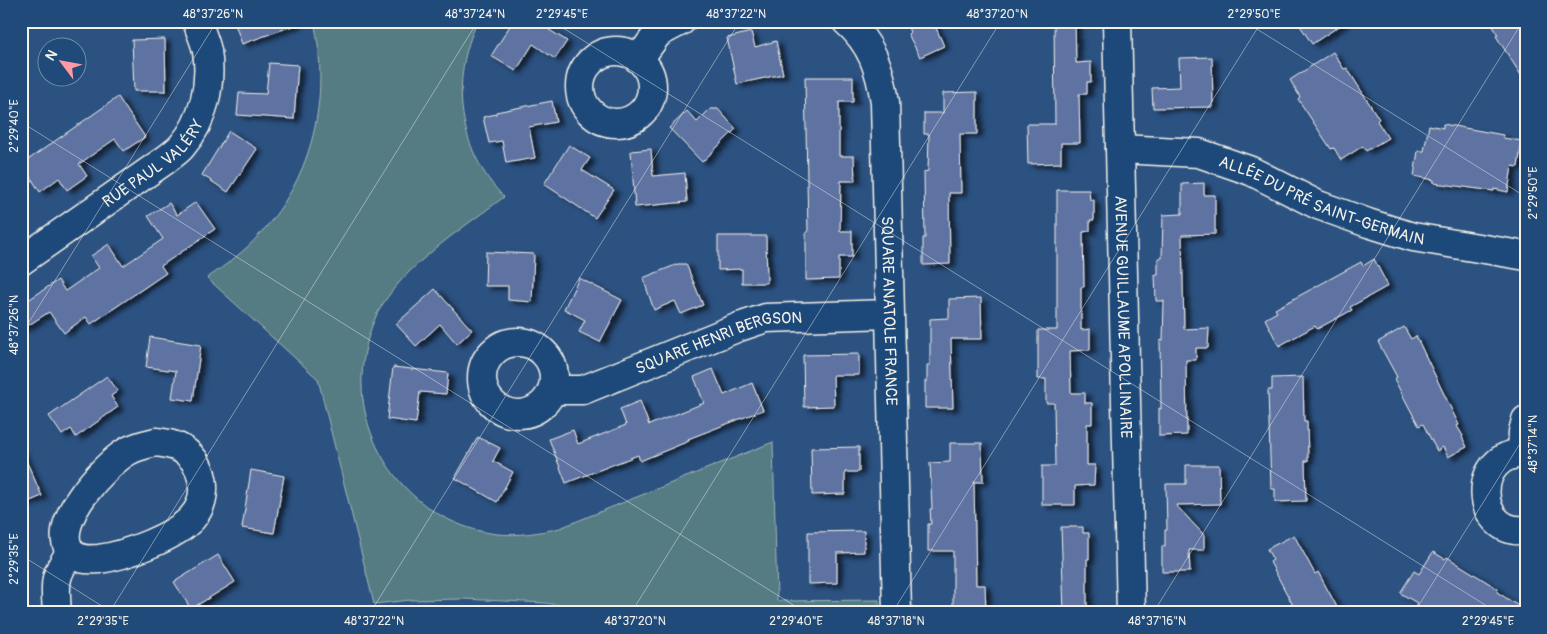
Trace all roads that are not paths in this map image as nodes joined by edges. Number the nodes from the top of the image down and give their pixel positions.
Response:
1 (197, 21) edge
2 (681, 21) edge
3 (846, 21) edge
4 (1118, 21) edge
5 (639, 59) dead end
6 (1120, 149) junction
7 (1526, 256) edge
8 (21, 261) edge
9 (889, 314) junction
10 (553, 390) dead end
11 (1526, 420) edge
12 (1524, 453) edge
13 (1526, 530) edge
14 (71, 552) junction
15 (57, 613) edge
16 (897, 613) edge
17 (1131, 613) edge

1 - 8 street, RUE PAUL VALÉRY
2 - 5 street
3 - 9 street, SQUARE ANATOLE FRANCE
4 - 6 street, AVENUE GUILLAUME APOLLINAIRE
6 - 7 street, ALLÉE DU PRÉ SAINT-GERMAIN
6 - 17 street, AVENUE GUILLAUME APOLLINAIRE
9 - 10 street, SQUARE HENRI BERGSON
9 - 16 street, SQUARE ANATOLE FRANCE
11 - 12 street
12 - 13 street
14 - 14 street
14 - 15 street

